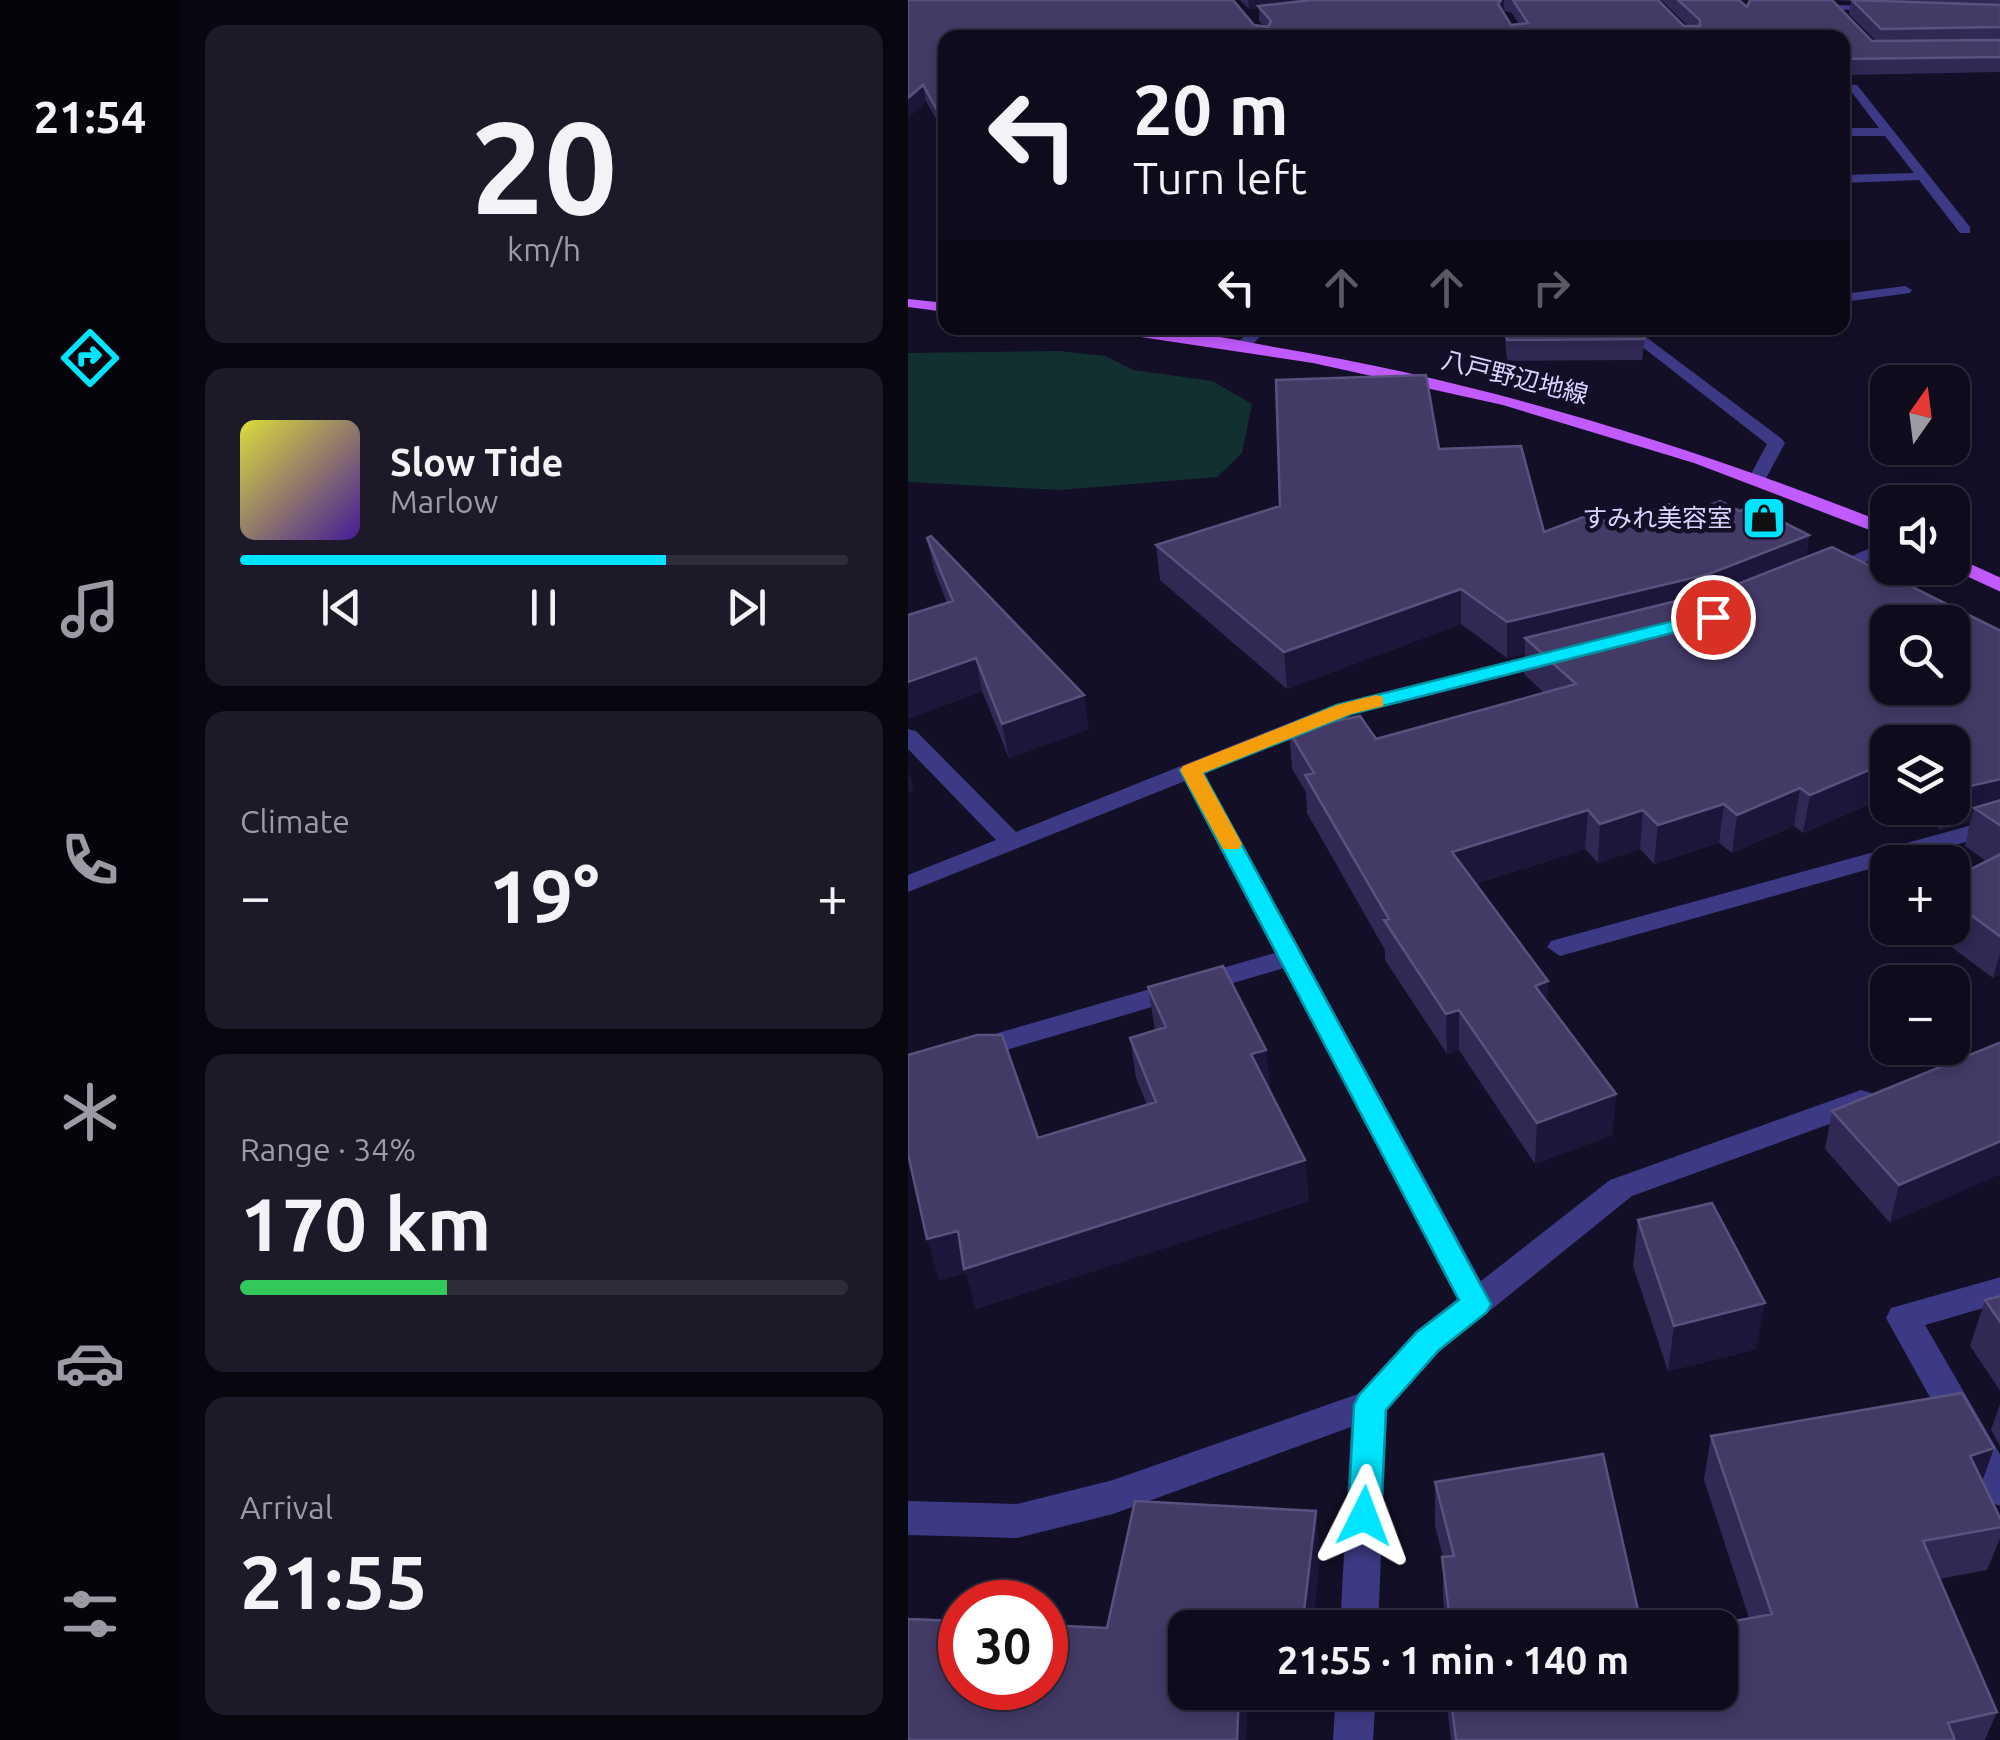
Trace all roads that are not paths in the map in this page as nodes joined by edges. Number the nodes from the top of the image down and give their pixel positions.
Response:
1 (1907, 10) edge
2 (1863, 40) edge
3 (1850, 87) edge
4 (1850, 132) edge
5 (1888, 132) junction
6 (1922, 176) junction
7 (1850, 179) edge
8 (1965, 230) dead end
9 (1905, 290) dead end
10 (1850, 297) edge
11 (908, 304) edge
12 (938, 307) edge
13 (1168, 335) edge
14 (1252, 335) edge
15 (1634, 335) edge
16 (1244, 345) junction
17 (1759, 476) junction
18 (1870, 523) edge
19 (1870, 553) edge
20 (1970, 571) edge
21 (1806, 580) edge
22 (2000, 586) edge
23 (1584, 649) edge
24 (908, 736) edge
25 (1191, 770) junction
26 (2000, 824) edge
27 (1014, 844) junction
28 (908, 884) edge
29 (1560, 948) dead end
30 (1291, 957) junction
31 (908, 1069) edge
32 (1883, 1092) edge
33 (2000, 1290) edge
34 (1476, 1304) junction
35 (1370, 1405) junction
36 (2000, 1490) edge
37 (908, 1518) edge
38 (1360, 1610) edge
39 (1355, 1710) edge
40 (1353, 1740) edge

1 - 2 street
3 - 5 street
4 - 5 street
5 - 6 street
6 - 7 street
6 - 8 street
9 - 10 street
11 - 12 main road
13 - 16 main road, 八戸野辺地線
14 - 16 street
15 - 17 street
16 - 17 main road, 八戸野辺地線
17 - 18 main road, 八戸野辺地線
19 - 21 street
20 - 22 main road
23 - 25 street
24 - 27 street
25 - 27 street
25 - 30 street
26 - 29 street
27 - 28 street
30 - 31 street
30 - 34 street
32 - 34 street
33 - 36 street
34 - 35 street
35 - 37 street
35 - 38 street
39 - 40 street

